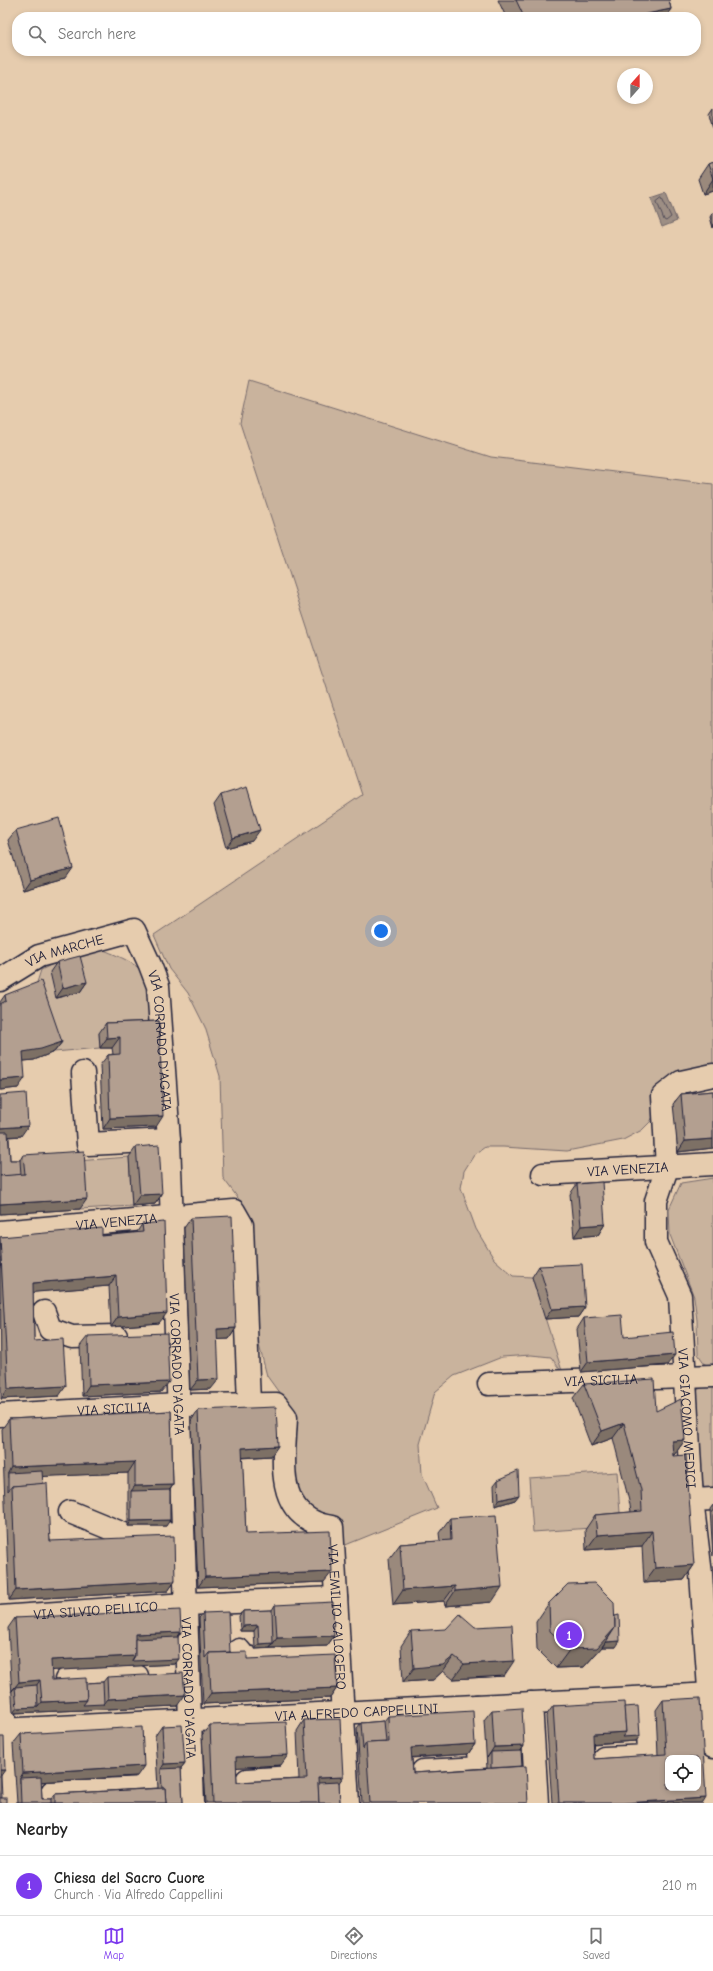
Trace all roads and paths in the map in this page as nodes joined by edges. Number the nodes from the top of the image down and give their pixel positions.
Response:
1 (134, 930) joint
2 (0, 980) edge
3 (83, 1073) dead end
4 (713, 1074) edge
5 (169, 1140) junction
6 (713, 1164) edge
7 (666, 1168) junction
8 (543, 1174) dead end
9 (171, 1216) junction
10 (0, 1232) edge
11 (44, 1312) dead end
12 (136, 1335) edge
13 (713, 1376) edge
14 (686, 1378) junction
15 (489, 1384) dead end
16 (248, 1403) junction
17 (178, 1405) junction
18 (0, 1415) edge
19 (703, 1500) edge
20 (70, 1512) dead end
21 (332, 1527) joint
22 (182, 1533) junction
23 (707, 1573) edge
24 (336, 1598) junction
25 (185, 1604) junction
26 (0, 1617) edge
27 (709, 1630) edge
28 (0, 1632) edge
29 (239, 1650) dead end
30 (339, 1655) junction
31 (188, 1673) junction
32 (66, 1680) edge
33 (711, 1694) edge
34 (647, 1697) junction
35 (530, 1703) junction
36 (477, 1706) junction
37 (343, 1713) junction
38 (288, 1716) junction
39 (189, 1721) junction
40 (144, 1722) junction
41 (2, 1730) edge
42 (713, 1747) edge
43 (604, 1758) edge
44 (423, 1771) edge
45 (247, 1780) edge
46 (52, 1792) dead end
47 (8, 1803) edge
48 (193, 1803) edge
49 (348, 1803) edge
50 (537, 1803) edge

1 - 2 street, VIA MARCHE
1 - 5 street, VIA CORRADO D'AGATA
3 - 5 street
4 - 7 street, VIA GIACOMO MEDICI
5 - 9 street, VIA CORRADO D'AGATA
6 - 7 street, VIA VENEZIA
7 - 8 street, VIA VENEZIA
7 - 14 street, VIA GIACOMO MEDICI
9 - 10 street, VIA VENEZIA
9 - 16 street, VIA VENEZIA
9 - 17 street, VIA CORRADO D'AGATA
11 - 12 street
13 - 14 street, VIA SICILIA
14 - 15 street, VIA SICILIA
14 - 19 street, VIA GIACOMO MEDICI
16 - 17 street, VIA SICILIA
16 - 21 street, VIA SICILIA
17 - 18 street, VIA SICILIA
17 - 22 street, VIA CORRADO D'AGATA
19 - 23 street, VIA GIACOMO MEDICI
20 - 22 street
21 - 24 street, VIA EMILIO CALOGERO
22 - 25 street, VIA CORRADO D'AGATA
23 - 27 street, VIA GIACOMO MEDICI
24 - 25 street, VIA SILVIO PELLICO
24 - 30 street, VIA EMILIO CALOGERO
25 - 26 street, VIA SILVIO PELLICO
25 - 31 street, VIA CORRADO D'AGATA
27 - 33 street, VIA GIACOMO MEDICI
28 - 41 street
29 - 30 street
30 - 37 street, VIA EMILIO CALOGERO
31 - 32 street
31 - 39 street, VIA CORRADO D'AGATA
33 - 34 street, VIA ALFREDO CAPPELLINI
33 - 42 street, VIA GIACOMO MEDICI
34 - 35 street, VIA ALFREDO CAPPELLINI
34 - 43 street
35 - 36 street, VIA ALFREDO CAPPELLINI
35 - 50 street
36 - 37 street, VIA ALFREDO CAPPELLINI
36 - 44 street
37 - 38 street, VIA ALFREDO CAPPELLINI
37 - 49 street, VIA EMILIO CALOGERO
38 - 39 street, VIA ALFREDO CAPPELLINI
38 - 45 street
39 - 40 street, VIA ALFREDO CAPPELLINI
39 - 48 street, VIA CORRADO D'AGATA
40 - 41 street, VIA ALFREDO CAPPELLINI
40 - 46 street
41 - 47 street

